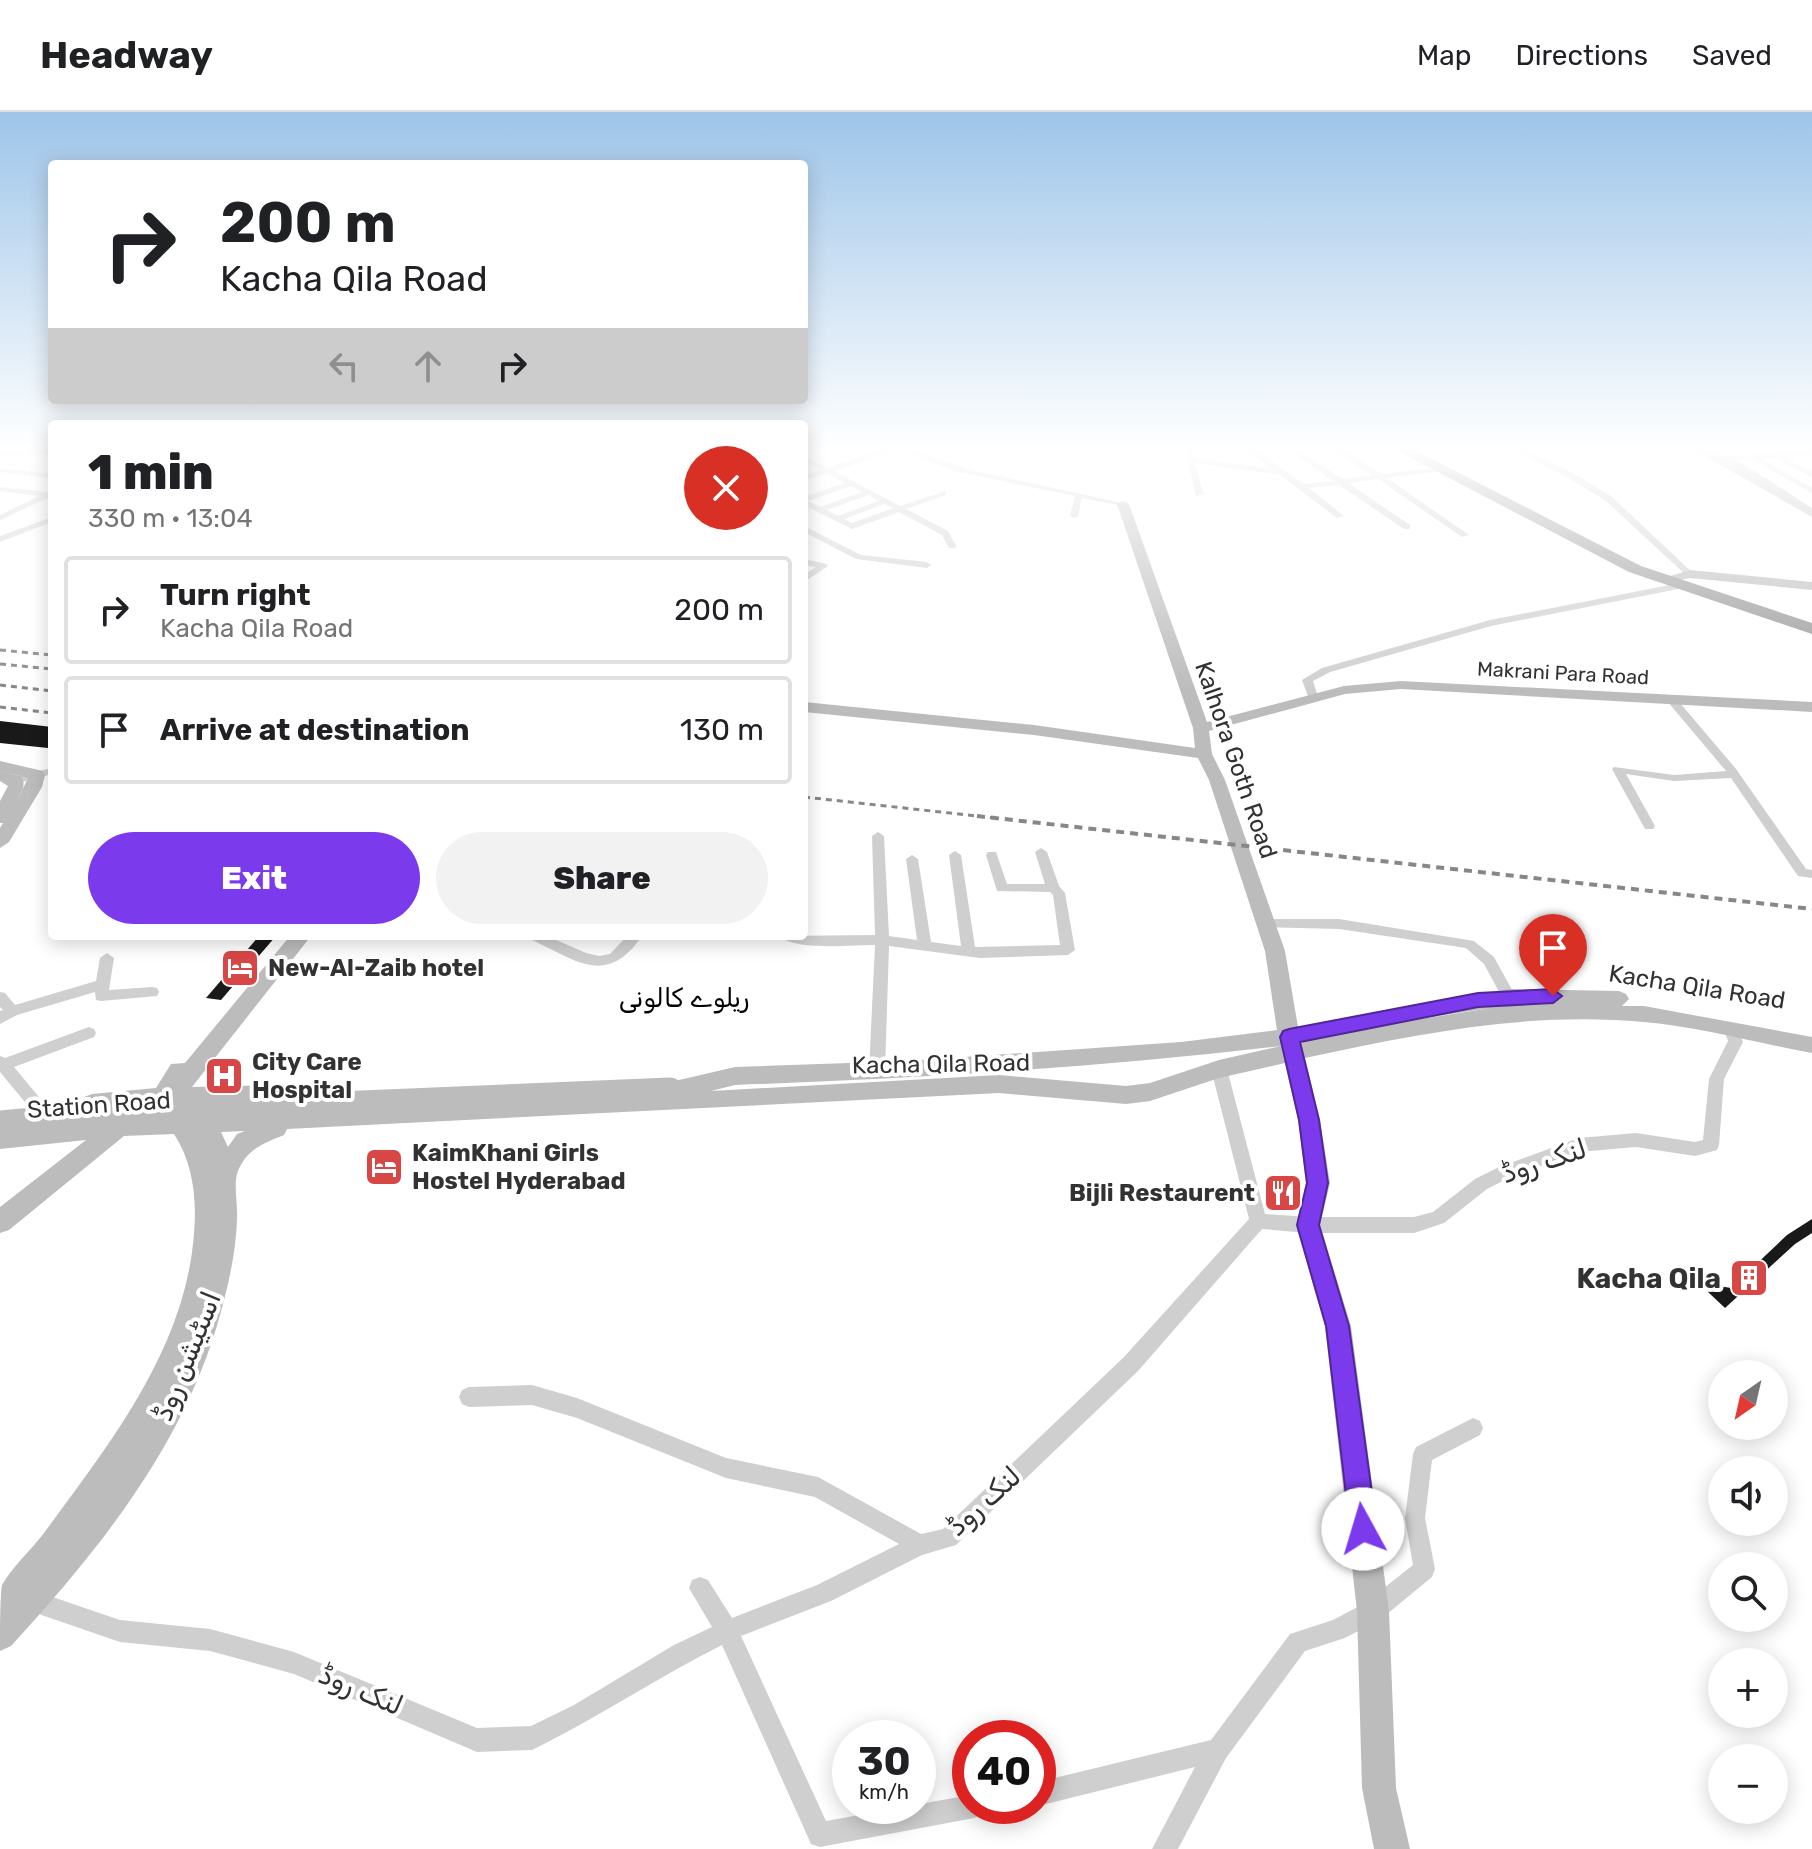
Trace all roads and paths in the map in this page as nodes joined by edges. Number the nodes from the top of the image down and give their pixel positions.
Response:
1 (27, 528) edge
2 (936, 528) edge
3 (1131, 528) edge
4 (1455, 528) edge
5 (1556, 528) edge
6 (1635, 528) edge
7 (808, 531) edge
8 (1465, 535) dead end
9 (0, 539) edge
10 (952, 546) dead end
11 (808, 563) edge
12 (927, 565) dead end
13 (808, 576) edge
14 (1681, 579) junction
15 (1812, 586) edge
16 (1812, 623) edge
17 (1812, 629) edge
18 (1313, 697) junction
19 (1671, 699) junction
20 (808, 707) edge
21 (1812, 707) edge
22 (1201, 728) junction
23 (1204, 754) junction
24 (0, 766) edge
25 (44, 773) edge
26 (1734, 774) junction
27 (8, 778) edge
28 (0, 818) edge
29 (1649, 826) dead end
30 (878, 836) dead end
31 (0, 842) edge
32 (1041, 852) dead end
33 (955, 855) dead end
34 (992, 855) dead end
35 (912, 859) dead end
36 (1812, 874) edge
37 (1053, 888) junction
38 (1265, 924) junction
39 (283, 940) edge
40 (298, 940) edge
41 (545, 940) edge
42 (631, 940) edge
43 (808, 940) edge
44 (882, 940) junction
45 (925, 945) junction
46 (969, 951) junction
47 (107, 958) dead end
48 (104, 984) junction
49 (152, 992) dead end
50 (0, 997) edge
51 (1509, 997) junction
52 (6, 1015) edge
53 (1731, 1029) junction
54 (1812, 1032) edge
55 (89, 1033) dead end
56 (1292, 1045) junction
57 (1812, 1045) edge
58 (1181, 1050) junction
59 (2, 1063) edge
60 (1219, 1069) junction
61 (877, 1071) junction
62 (1195, 1075) junction
63 (737, 1088) junction
64 (171, 1097) junction
65 (40, 1108) junction
66 (0, 1112) edge
67 (328, 1119) junction
68 (0, 1123) edge
69 (191, 1124) junction
70 (119, 1127) junction
71 (0, 1139) edge
72 (225, 1171) junction
73 (1258, 1221) junction
74 (0, 1222) edge
75 (1308, 1225) junction
76 (469, 1397) dead end
77 (1473, 1428) dead end
78 (920, 1545) junction
79 (700, 1588) dead end
80 (32, 1601) junction
81 (0, 1609) edge
82 (1373, 1611) junction
83 (727, 1631) junction
84 (0, 1635) edge
85 (1218, 1750) junction
86 (1056, 1790) edge
87 (952, 1810) edge
88 (1164, 1849) edge
89 (1392, 1849) edge

1 - 9 street
2 - 10 street
3 - 22 street, Kalhora Goth Road
4 - 8 street
5 - 14 highway
6 - 14 street
7 - 12 street
11 - 13 street
14 - 15 street
14 - 16 highway
14 - 17 highway
14 - 18 street
18 - 19 street, Makrani Para Road
18 - 22 street, Makrani Para Road
19 - 21 street, Makrani Para Road
19 - 26 street
20 - 23 street
22 - 23 street, Kalhora Goth Road
23 - 38 street, Kalhora Goth Road
24 - 25 street
25 - 27 street
25 - 31 street
26 - 29 street
26 - 36 street
27 - 28 street
30 - 44 street
32 - 37 street
33 - 46 street
34 - 37 street
35 - 45 street
37 - 46 street
38 - 51 street
38 - 56 street, Kalhora Goth Road
39 - 64 street
40 - 64 street
41 - 42 street
43 - 44 street
44 - 45 street
44 - 61 street
45 - 46 street
47 - 48 street
48 - 49 street
48 - 52 street
50 - 52 street
51 - 54 street, Kacha Qila Road
51 - 56 street, Kacha Qila Road
53 - 56 street, Kacha Qila Road
53 - 57 street, Kacha Qila Road
53 - 75 street, لنک روڈ
55 - 59 street
56 - 58 street
56 - 60 street, Kacha Qila Road
56 - 75 street, Kalhora Goth Road
58 - 61 street
58 - 62 street
59 - 65 street
60 - 62 street, Kacha Qila Road
60 - 73 street
61 - 63 street
62 - 63 street, Kacha Qila Road
63 - 64 street, Kacha Qila Road
63 - 67 street, Kacha Qila Road
63 - 68 street, bridge
64 - 65 street, Station Road
64 - 69 street, اسٹیشن روڈ
64 - 70 street
65 - 66 street, Station Road
67 - 69 street, Kacha Qila Road
67 - 72 street
69 - 70 street, Station Road
69 - 72 street, اسٹیشن روڈ
69 - 81 street, اسٹیشن روڈ
70 - 71 street, Station Road
70 - 74 street
72 - 80 street, اسٹیشن روڈ
73 - 75 street, لنک روڈ
73 - 78 street, لنک روڈ
75 - 82 street
76 - 78 street
77 - 82 street
78 - 83 street, لنک روڈ
79 - 83 street
80 - 83 street, لنک روڈ
80 - 84 street, اسٹیشن روڈ
82 - 85 street
82 - 89 street
83 - 87 street
85 - 86 street
85 - 88 street

